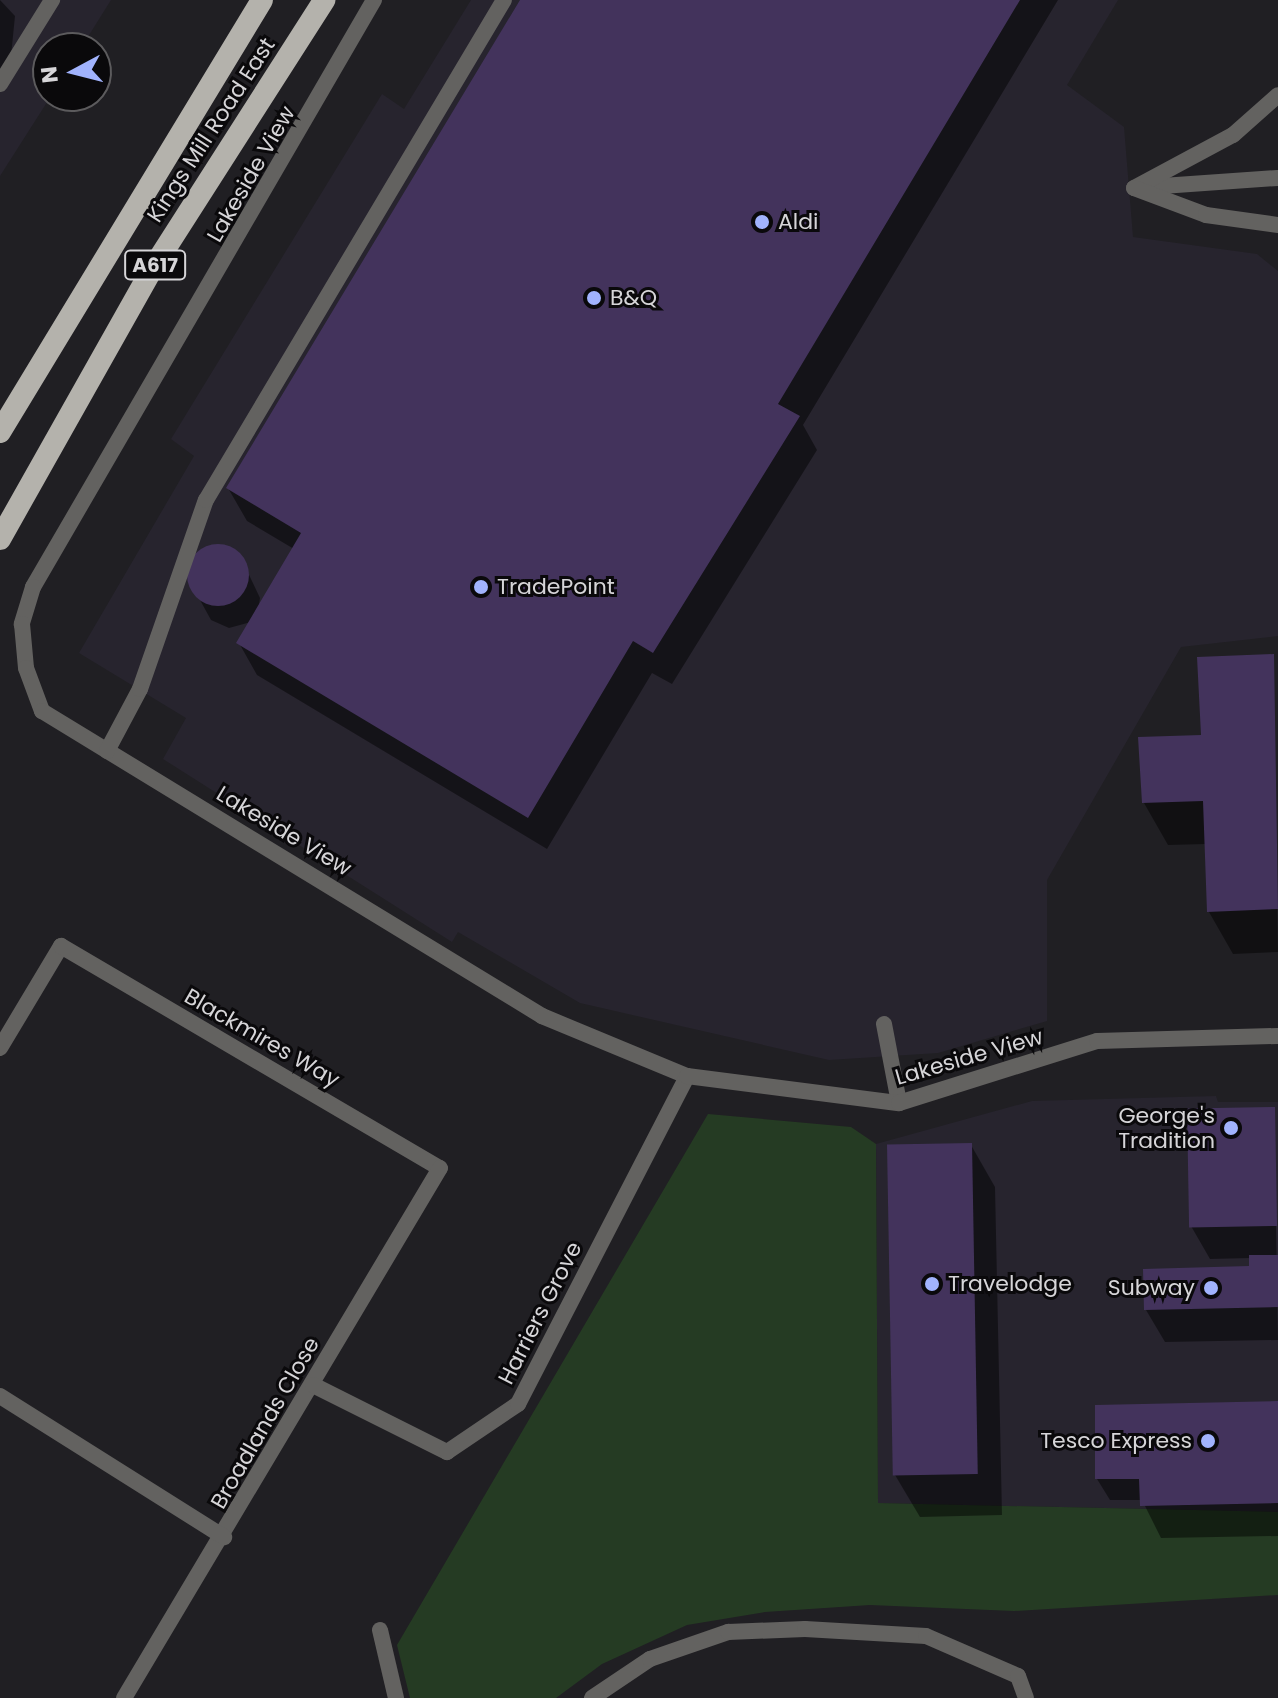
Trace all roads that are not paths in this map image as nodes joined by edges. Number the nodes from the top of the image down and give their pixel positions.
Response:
1 (52, 0) edge
2 (262, 0) edge
3 (324, 0) edge
4 (374, 0) edge
5 (504, 0) edge
6 (0, 84) edge
7 (1278, 95) edge
8 (1278, 178) edge
9 (1134, 188) junction
10 (1278, 225) edge
11 (0, 432) edge
12 (0, 539) edge
13 (107, 751) junction
14 (884, 1024) dead end
15 (1278, 1036) edge
16 (0, 1048) edge
17 (687, 1076) junction
18 (899, 1103) junction
19 (440, 1168) joint
20 (313, 1385) junction
21 (0, 1396) edge
22 (224, 1537) junction
23 (380, 1630) dead end
24 (124, 1698) edge
25 (396, 1698) edge
26 (592, 1698) edge
27 (1026, 1698) edge

1 - 6 street
2 - 11 highway, Kings Mill Road East / A617
3 - 12 highway, Kings Mill Road East / A617
4 - 13 street, Lakeside View
5 - 13 street
7 - 9 street
8 - 9 street
9 - 10 street
13 - 17 street, Lakeside View
14 - 18 street
15 - 18 street, Lakeside View
16 - 19 street, Blackmires Way
17 - 18 street, Lakeside View
17 - 20 street, Harriers Grove
19 - 20 street, Broadlands Close
20 - 22 street, Broadlands Close
21 - 22 street
22 - 24 street, Broadlands Close
23 - 25 street
26 - 27 street

